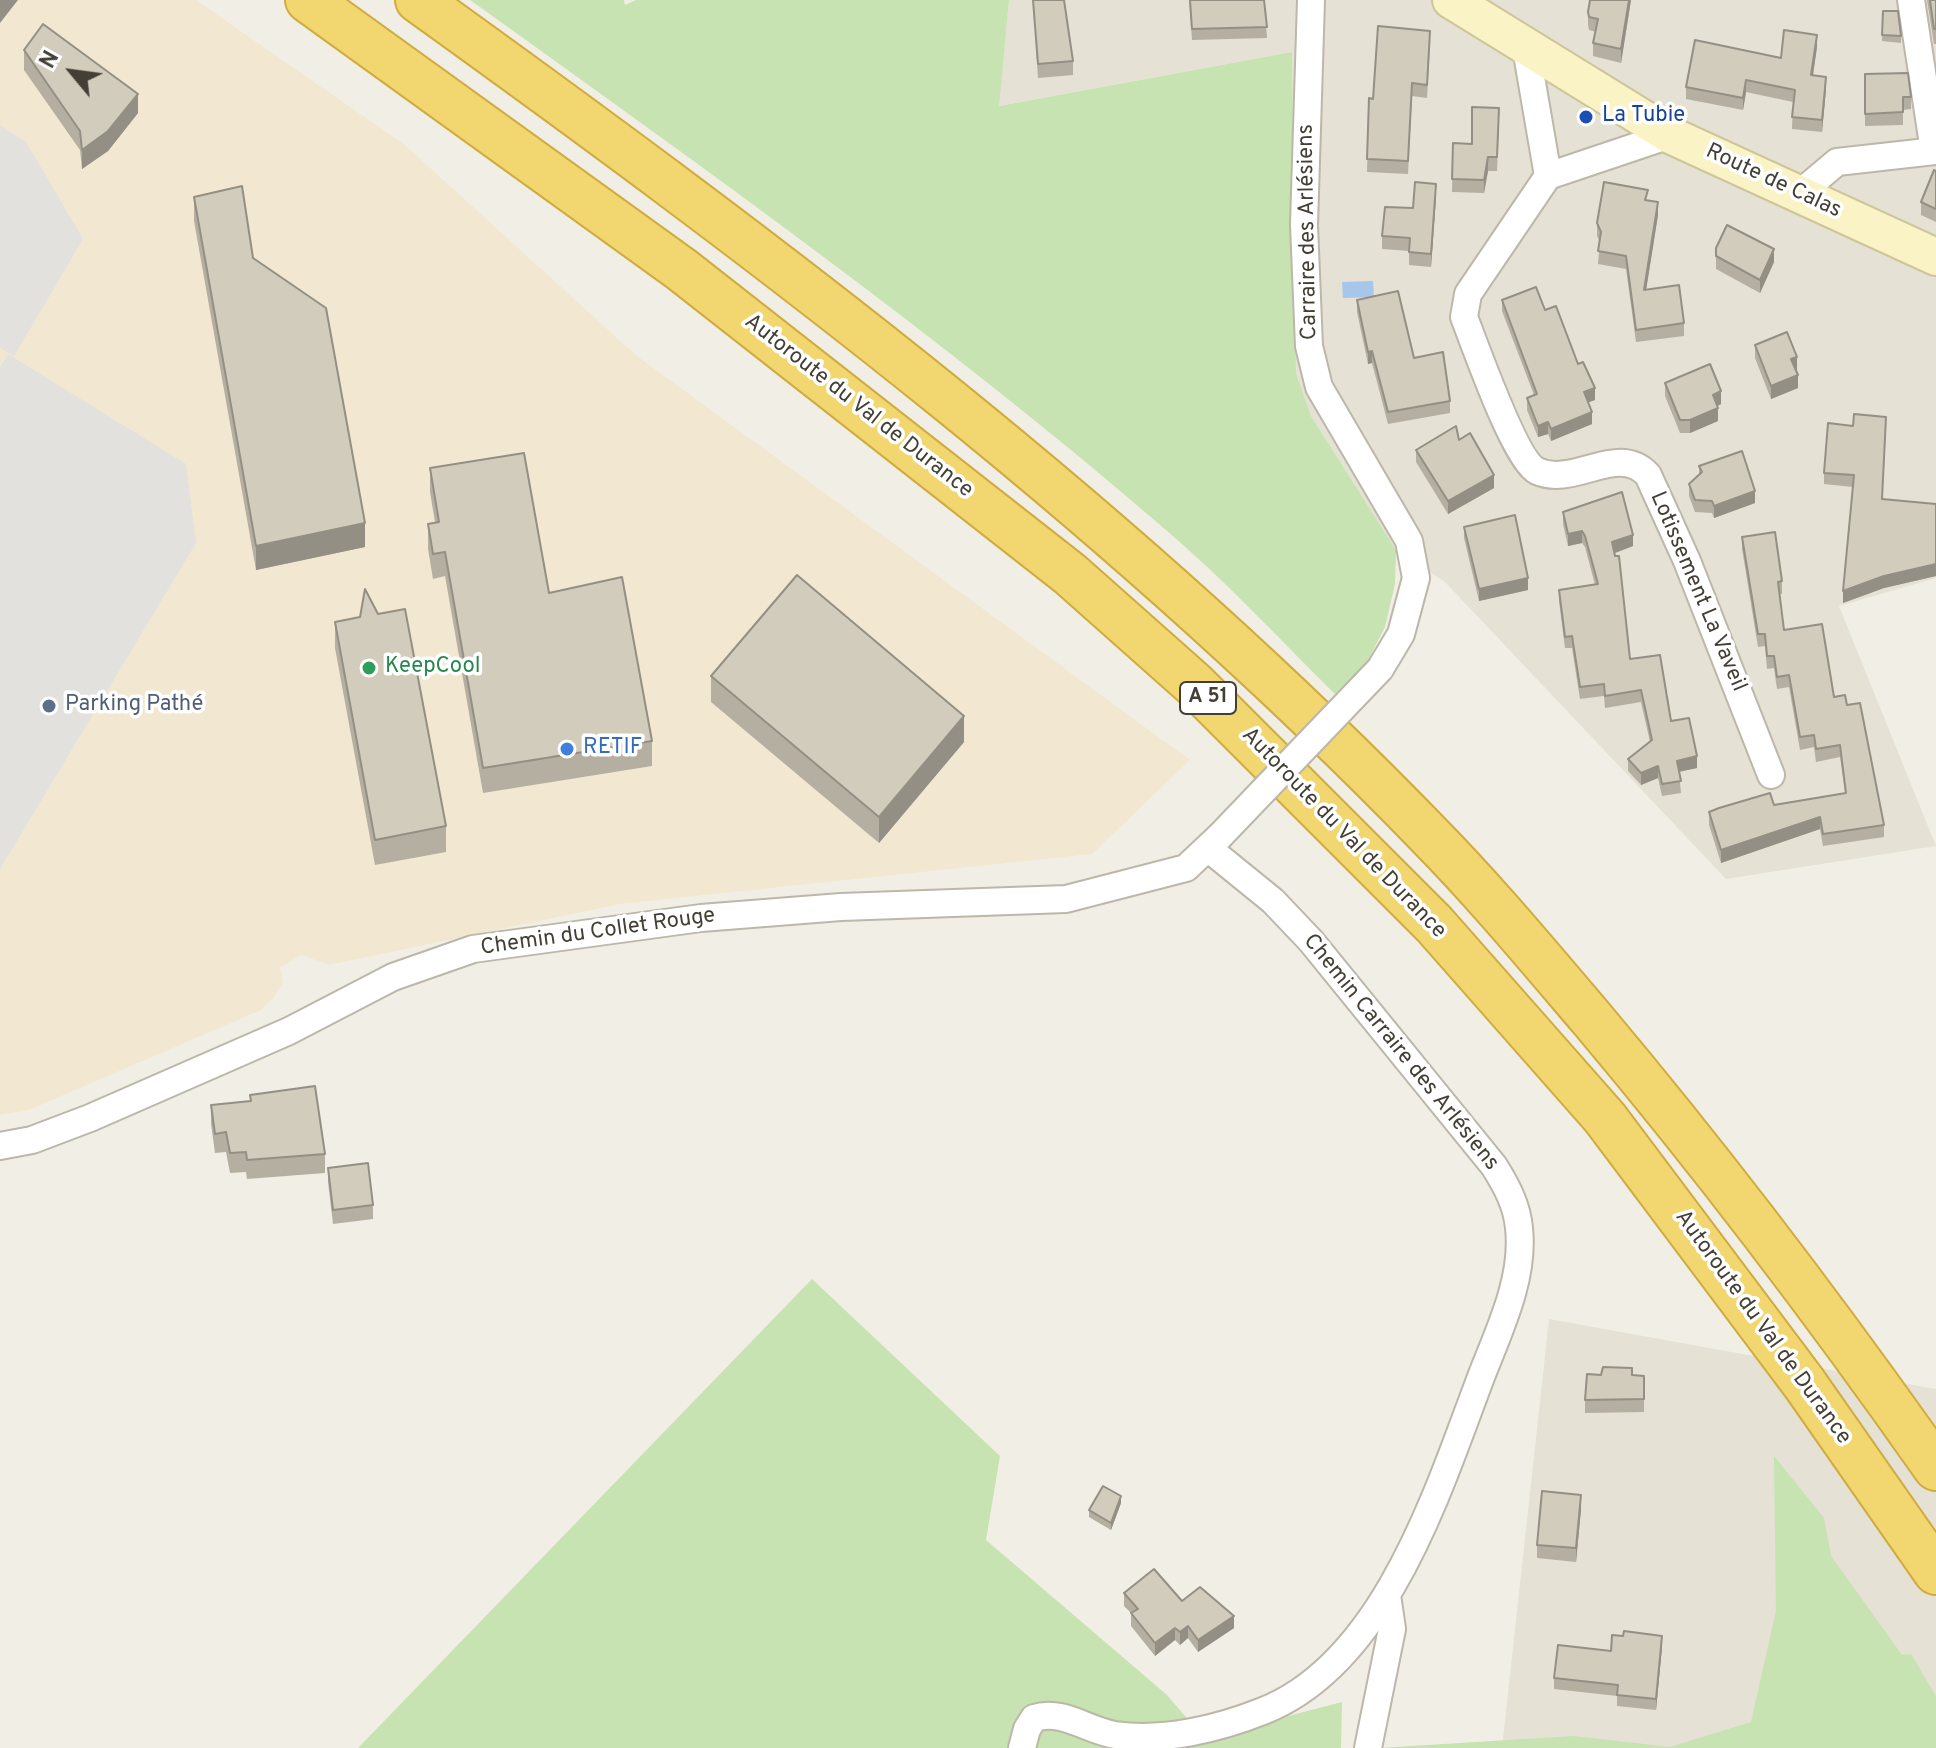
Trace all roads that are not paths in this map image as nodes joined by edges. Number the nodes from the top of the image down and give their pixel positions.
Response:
1 (308, 0) edge
2 (418, 0) edge
3 (1311, 0) edge
4 (1451, 0) edge
5 (1911, 0) edge
6 (1526, 48) junction
7 (1670, 135) junction
8 (1935, 151) edge
9 (1548, 176) junction
10 (1799, 194) junction
11 (1936, 257) edge
12 (1771, 775) dead end
13 (1215, 843) junction
14 (0, 1146) edge
15 (1936, 1468) edge
16 (1936, 1572) edge
17 (1387, 1595) junction
18 (1022, 1748) edge
19 (1368, 1748) edge

1 - 16 highway, Autoroute du Val de Durance / A 51
2 - 15 highway, A 51
3 - 13 street, Carraire des Arlésiens, bridge
4 - 6 main road, Route de Calas
5 - 8 street
6 - 7 main road, Route de Calas
6 - 9 street
7 - 9 street
7 - 10 main road, Route de Calas
8 - 10 street
9 - 12 street, Lotissement La Vaveil
10 - 11 main road, Route de Calas
13 - 14 street, Chemin du Collet Rouge
13 - 17 street, Chemin Carraire des Arlésiens
17 - 18 street, Chemin Carraire des Arlésiens
17 - 19 street

